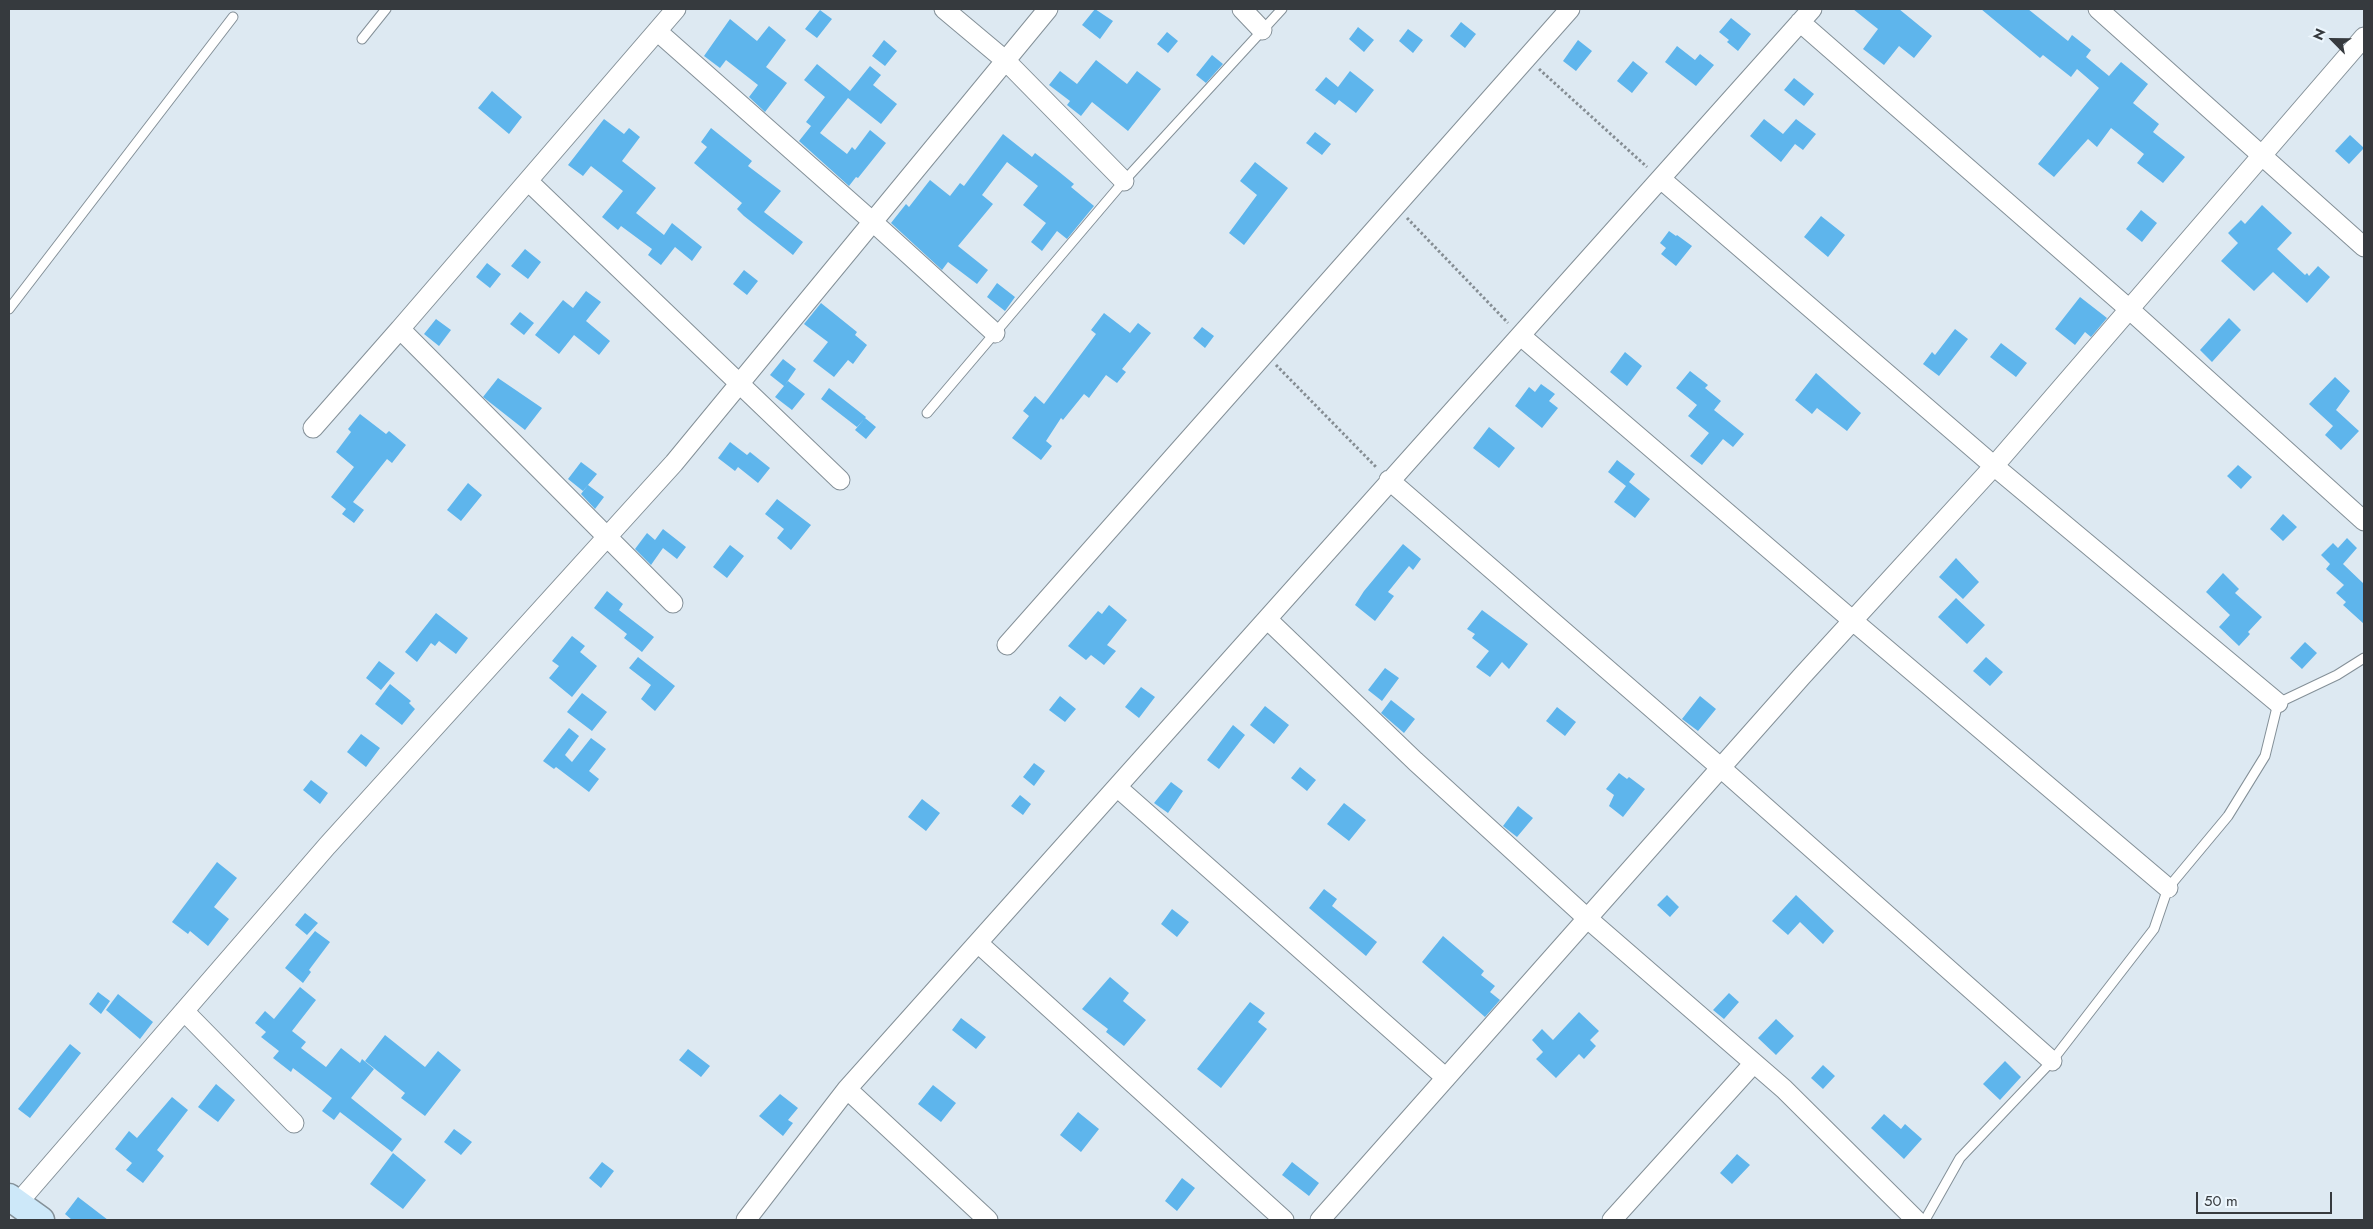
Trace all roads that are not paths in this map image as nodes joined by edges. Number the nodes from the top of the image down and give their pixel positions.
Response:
1 (386, 9) edge
2 (676, 9) edge
3 (944, 9) edge
4 (1048, 9) edge
5 (1242, 9) edge
6 (1282, 9) edge
7 (1570, 9) edge
8 (2098, 9) edge
9 (1806, 16) edge
10 (233, 17) dead end
11 (1262, 30) junction
12 (657, 31) junction
13 (2364, 37) edge
14 (362, 40) dead end
15 (1006, 61) junction
16 (2262, 156) junction
17 (1661, 179) junction
18 (528, 181) junction
19 (1124, 181) junction
20 (873, 222) junction
21 (2364, 247) edge
22 (9, 309) edge
23 (2129, 310) junction
24 (400, 329) junction
25 (995, 333) junction
26 (1521, 336) junction
27 (739, 385) junction
28 (927, 413) dead end
29 (313, 428) dead end
30 (1994, 466) junction
31 (840, 480) dead end
32 (1389, 480) junction
33 (2364, 521) edge
34 (608, 536) junction
35 (673, 603) dead end
36 (1267, 619) junction
37 (1852, 620) junction
38 (1007, 645) dead end
39 (2364, 658) edge
40 (2278, 703) junction
41 (1721, 768) junction
42 (1117, 787) junction
43 (2168, 888) junction
44 (1588, 918) junction
45 (978, 943) junction
46 (184, 1011) junction
47 (2052, 1061) junction
48 (1754, 1062) junction
49 (1446, 1078) junction
50 (847, 1089) junction
51 (294, 1123) dead end
52 (13, 1200) edge
53 (41, 1220) edge
54 (746, 1220) edge
55 (988, 1220) edge
56 (1284, 1220) edge
57 (1320, 1220) edge
58 (1612, 1220) edge
59 (1916, 1220) edge
60 (1925, 1220) edge

1 - 14 lane
2 - 12 street
3 - 15 street
4 - 15 street
5 - 11 street
6 - 11 lane
7 - 38 street
8 - 16 street
9 - 17 street
9 - 23 street
10 - 22 lane
11 - 19 lane
12 - 18 street
12 - 20 street
13 - 16 street
15 - 19 street
15 - 20 street
16 - 21 street
16 - 23 street
17 - 26 street
17 - 30 street
18 - 24 street
18 - 27 street
19 - 25 lane
20 - 25 street
20 - 27 street
23 - 30 street
23 - 33 street
24 - 29 street
24 - 34 street
25 - 28 lane
26 - 32 street
26 - 37 street
27 - 31 street
27 - 34 street
30 - 37 street
30 - 40 street
32 - 36 street
32 - 41 street
34 - 35 street
34 - 46 street
36 - 42 street
36 - 44 street
37 - 41 street
37 - 43 street
39 - 40 lane
40 - 43 lane
41 - 44 street
41 - 47 street
42 - 45 street
42 - 49 street
43 - 47 lane
44 - 48 street
44 - 49 street
45 - 50 street
45 - 56 street
46 - 51 street
46 - 52 street
47 - 60 lane
48 - 58 street
48 - 59 street
49 - 57 street
50 - 54 street
50 - 55 street
52 - 53 street

